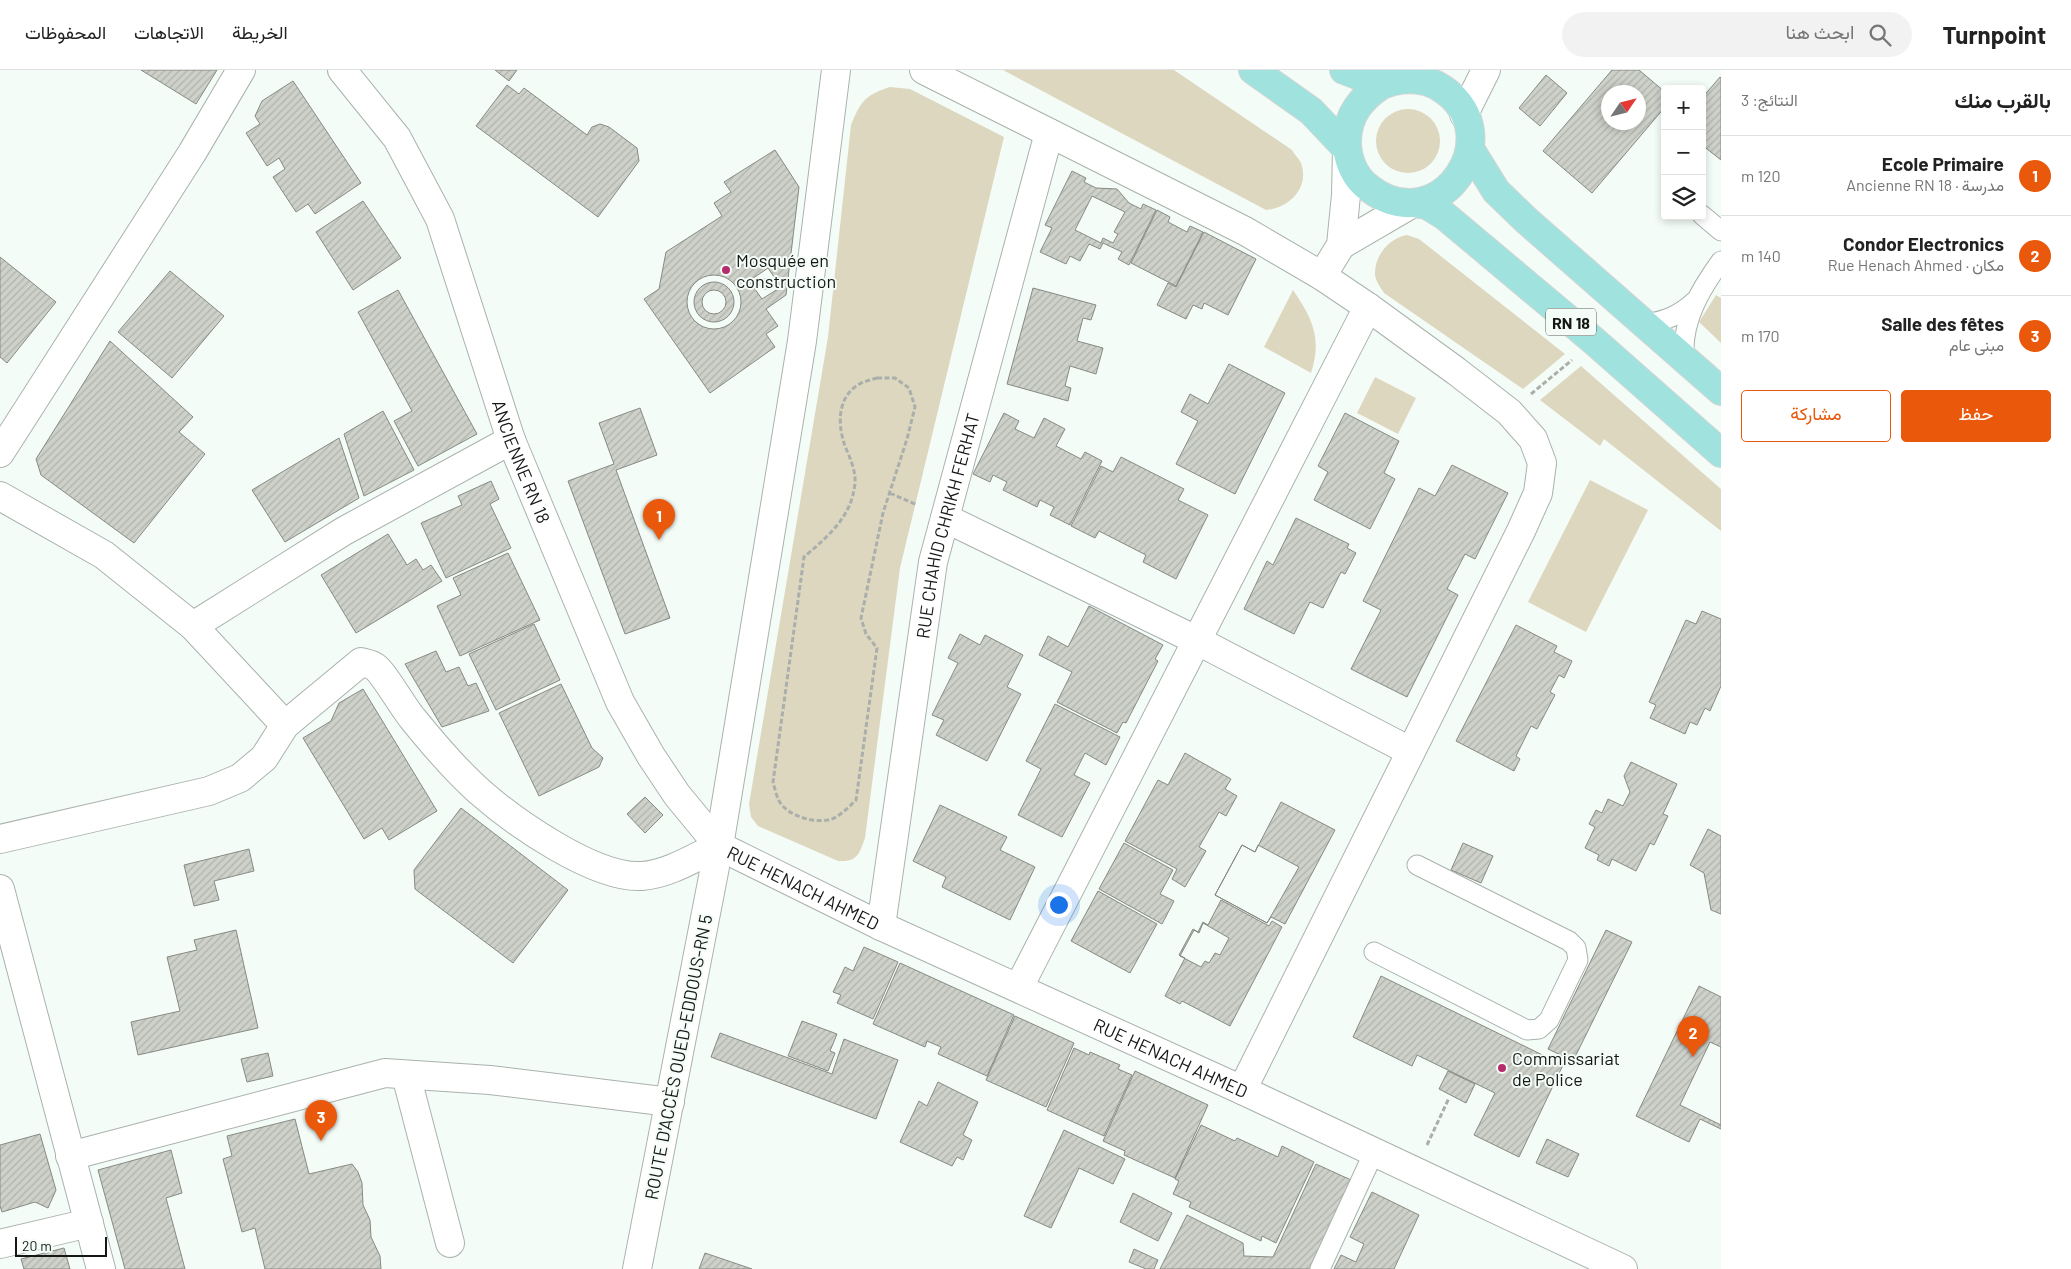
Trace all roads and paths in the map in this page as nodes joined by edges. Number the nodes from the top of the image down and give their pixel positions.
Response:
1 (241, 70) edge
2 (342, 70) edge
3 (836, 70) edge
4 (924, 70) edge
5 (1253, 70) edge
6 (1344, 70) edge
7 (1486, 70) edge
8 (1402, 78) edge
9 (1464, 114) junction
10 (1049, 133) junction
11 (1347, 149) junction
12 (1470, 149) junction
13 (1413, 203) junction
14 (1706, 218) edge
15 (1721, 231) edge
16 (1341, 245) junction
17 (1721, 261) edge
18 (1322, 276) junction
19 (1696, 300) junction
20 (1368, 307) junction
21 (1645, 324) junction
22 (1684, 357) junction
23 (1564, 366) dead end
24 (1721, 391) edge
25 (1529, 396) dead end
26 (839, 422) joint
27 (511, 440) junction
28 (0, 453) edge
29 (1721, 454) edge
30 (0, 496) edge
31 (945, 518) junction
32 (193, 626) junction
33 (1196, 640) junction
34 (285, 725) junction
35 (1410, 751) junction
36 (0, 839) edge
37 (719, 846) junction
38 (1417, 865) dead end
39 (0, 889) edge
40 (881, 926) junction
41 (1374, 952) dead end
42 (1019, 987) junction
43 (406, 1075) junction
44 (1242, 1090) junction
45 (1449, 1098) dead end
46 (670, 1102) junction
47 (1440, 1116) dead end
48 (1374, 1152) junction
49 (70, 1156) junction
50 (89, 1223) junction
51 (450, 1243) dead end
52 (0, 1244) edge
53 (101, 1269) edge
54 (637, 1269) edge
55 (1320, 1269) edge
56 (1623, 1269) edge

1 - 28 street
2 - 27 street, ANCIENNE RN 18
3 - 37 street, ROUTE D'ACCÈS OUED-EDDOUS-RN 5
4 - 10 street
5 - 11 main road
6 - 8 main road
7 - 9 street
8 - 9 main road
8 - 11 main road
9 - 12 main road
10 - 18 street
10 - 31 street, RUE CHAHID CHRIKH FERHAT
11 - 13 main road
11 - 16 street
12 - 13 main road
12 - 21 main road, RN 18
13 - 16 street
13 - 29 main road, RN 18
14 - 15 lane
16 - 18 street
17 - 19 lane
18 - 20 street
19 - 21 lane
19 - 22 lane
20 - 33 street
20 - 35 street
21 - 22 main road, RN 18
22 - 24 main road, RN 18
23 - 25 path
26 - 26 path
27 - 32 street
27 - 37 street, ANCIENNE RN 18
30 - 32 street
31 - 33 street
31 - 40 street, RUE CHAHID CHRIKH FERHAT
32 - 34 street
33 - 35 street
33 - 42 street
34 - 36 street
34 - 37 street
35 - 44 street
37 - 40 street, RUE HENACH AHMED
37 - 46 street, ROUTE D'ACCÈS OUED-EDDOUS-RN 5
38 - 41 lane
39 - 49 street
40 - 42 street, RUE HENACH AHMED
42 - 44 street, RUE HENACH AHMED
43 - 46 street
43 - 49 street
43 - 51 street
44 - 48 street, RUE HENACH AHMED
45 - 47 path
46 - 54 street, ROUTE D'ACCÈS OUED-EDDOUS-RN 5
48 - 55 lane
48 - 56 street, RUE HENACH AHMED
49 - 50 street
50 - 52 street
50 - 53 street

